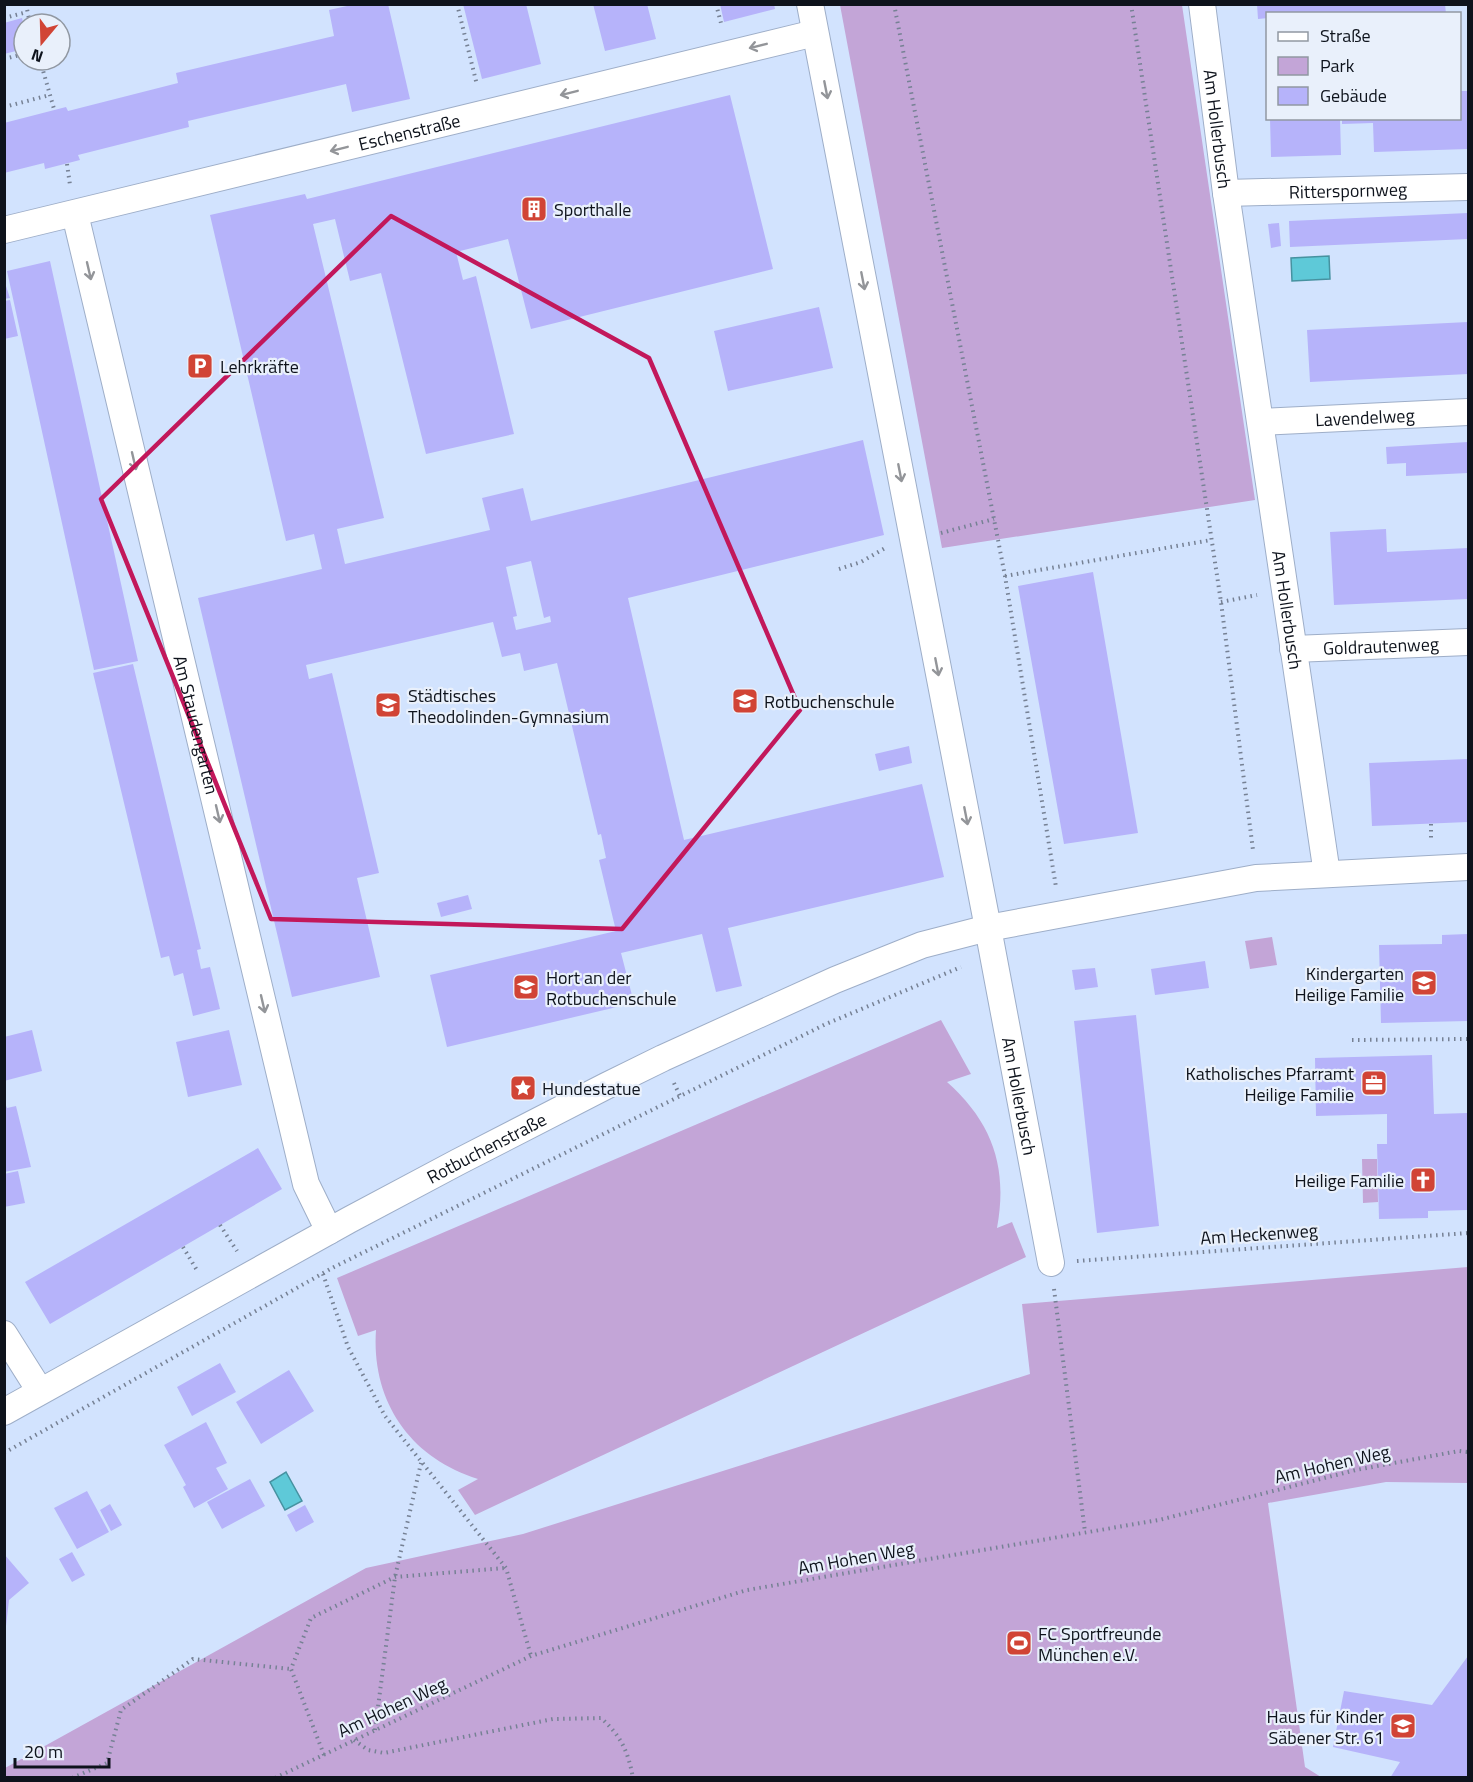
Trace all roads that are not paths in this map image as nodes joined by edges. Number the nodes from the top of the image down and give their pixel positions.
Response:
1 (810, 4) edge
2 (1202, 4) edge
3 (815, 33) junction
4 (1468, 187) edge
5 (1226, 193) junction
6 (75, 214) junction
7 (4, 230) edge
8 (1468, 412) edge
9 (1261, 422) junction
10 (1468, 642) edge
11 (1293, 649) junction
12 (1468, 867) edge
13 (1327, 874) junction
14 (988, 928) junction
15 (329, 1231) junction
16 (1051, 1263) road end
17 (4, 1334) edge
18 (40, 1391) junction
19 (4, 1412) edge

1 - 3 street, Am Hollerbusch
2 - 5 street, Am Hollerbusch
3 -> 6 street, Eschenstraße
3 -> 14 street, Am Hollerbusch
4 - 5 street, Ritterspornweg
5 - 9 street, Am Hollerbusch
6 - 7 street, Eschenstraße
6 -> 15 street, Am Staudengarten
8 - 9 street, Lavendelweg
9 - 11 street, Am Hollerbusch
10 - 11 street, Goldrautenweg
11 - 13 street, Am Hollerbusch
12 - 13 street
13 - 14 street
14 - 15 street, Rotbuchenstraße
14 - 16 street, Am Hollerbusch
15 - 18 street, Rotbuchenstraße
17 - 18 street
18 - 19 street, Rotbuchenstraße

